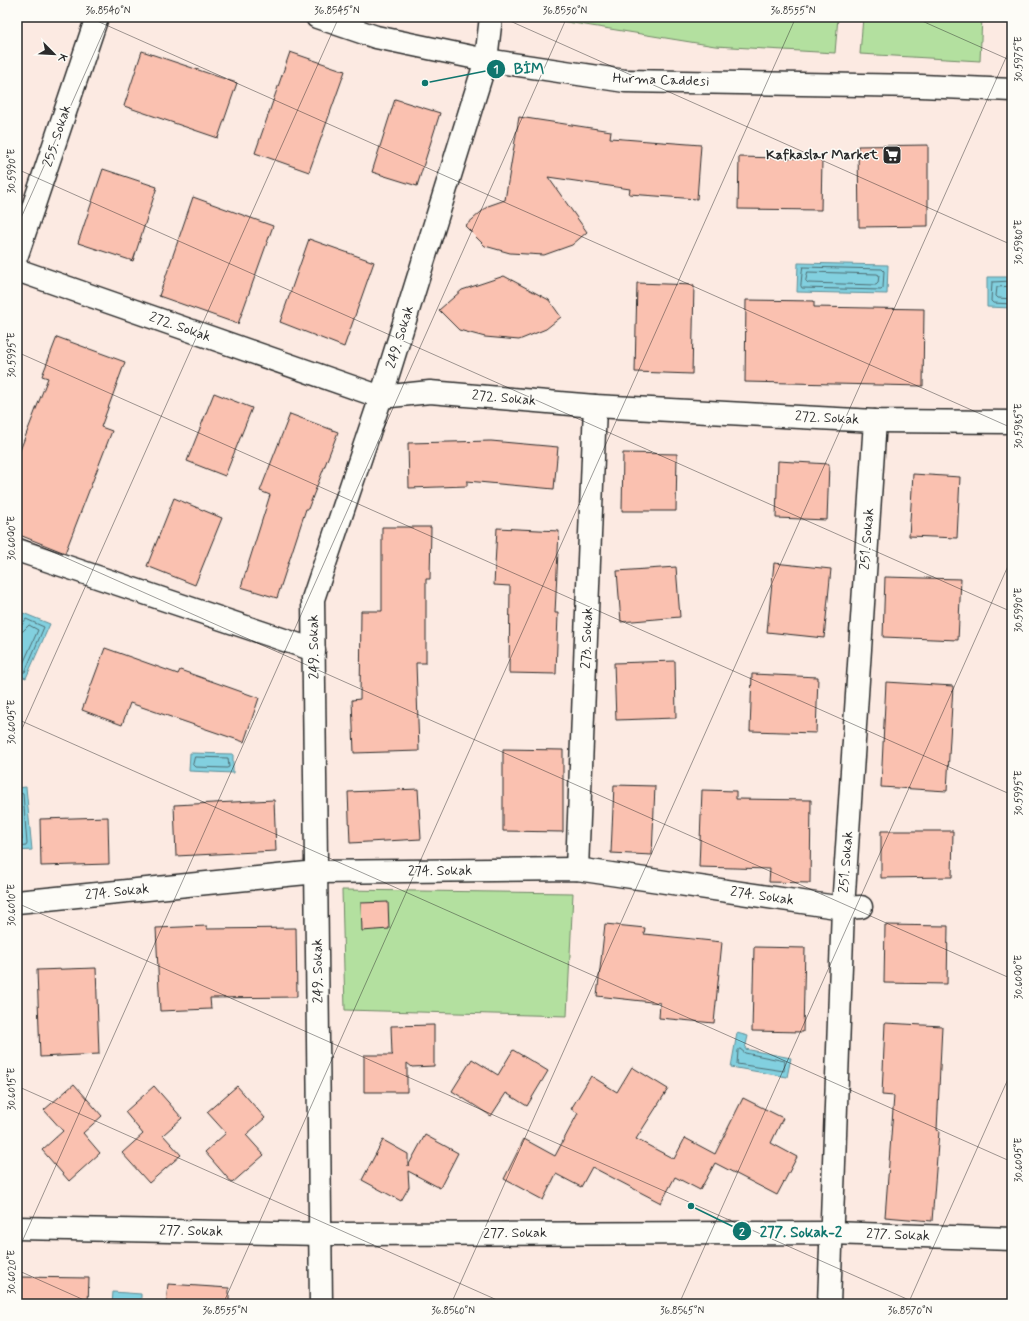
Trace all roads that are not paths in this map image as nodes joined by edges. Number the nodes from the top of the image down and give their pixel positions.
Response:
1 (97, 17) edge
2 (317, 17) edge
3 (491, 17) edge
4 (486, 60) junction
5 (1012, 90) edge
6 (17, 256) edge
7 (17, 270) edge
8 (381, 397) junction
9 (595, 406) junction
10 (875, 421) junction
11 (1012, 422) edge
12 (17, 550) edge
13 (314, 650) junction
14 (577, 869) junction
15 (317, 872) junction
16 (17, 902) edge
17 (852, 908) junction
18 (17, 1228) edge
19 (831, 1232) junction
20 (321, 1234) junction
21 (1012, 1238) edge
22 (322, 1304) edge
23 (830, 1304) edge

1 - 6 street, 255. Sokak
2 - 4 street, Hurma Caddesi
3 - 4 street, 249. Sokak
4 - 5 street, Hurma Caddesi
4 - 8 street, 249. Sokak
7 - 8 street, 272. Sokak
8 - 9 street, 272. Sokak
8 - 13 street, 249. Sokak
9 - 10 street, 272. Sokak
9 - 14 street, 273. Sokak
10 - 11 street, 272. Sokak
10 - 17 street, 251. Sokak
12 - 13 street
13 - 15 street, 249. Sokak
14 - 15 street, 274. Sokak
14 - 17 street, 274. Sokak
15 - 16 street, 274. Sokak
15 - 20 street, 249. Sokak
17 - 19 street, 251. Sokak
18 - 20 street, 277. Sokak
19 - 20 street, 277. Sokak
19 - 21 street, 277. Sokak
19 - 23 street, 251. Sokak
20 - 22 street, 249. Sokak

